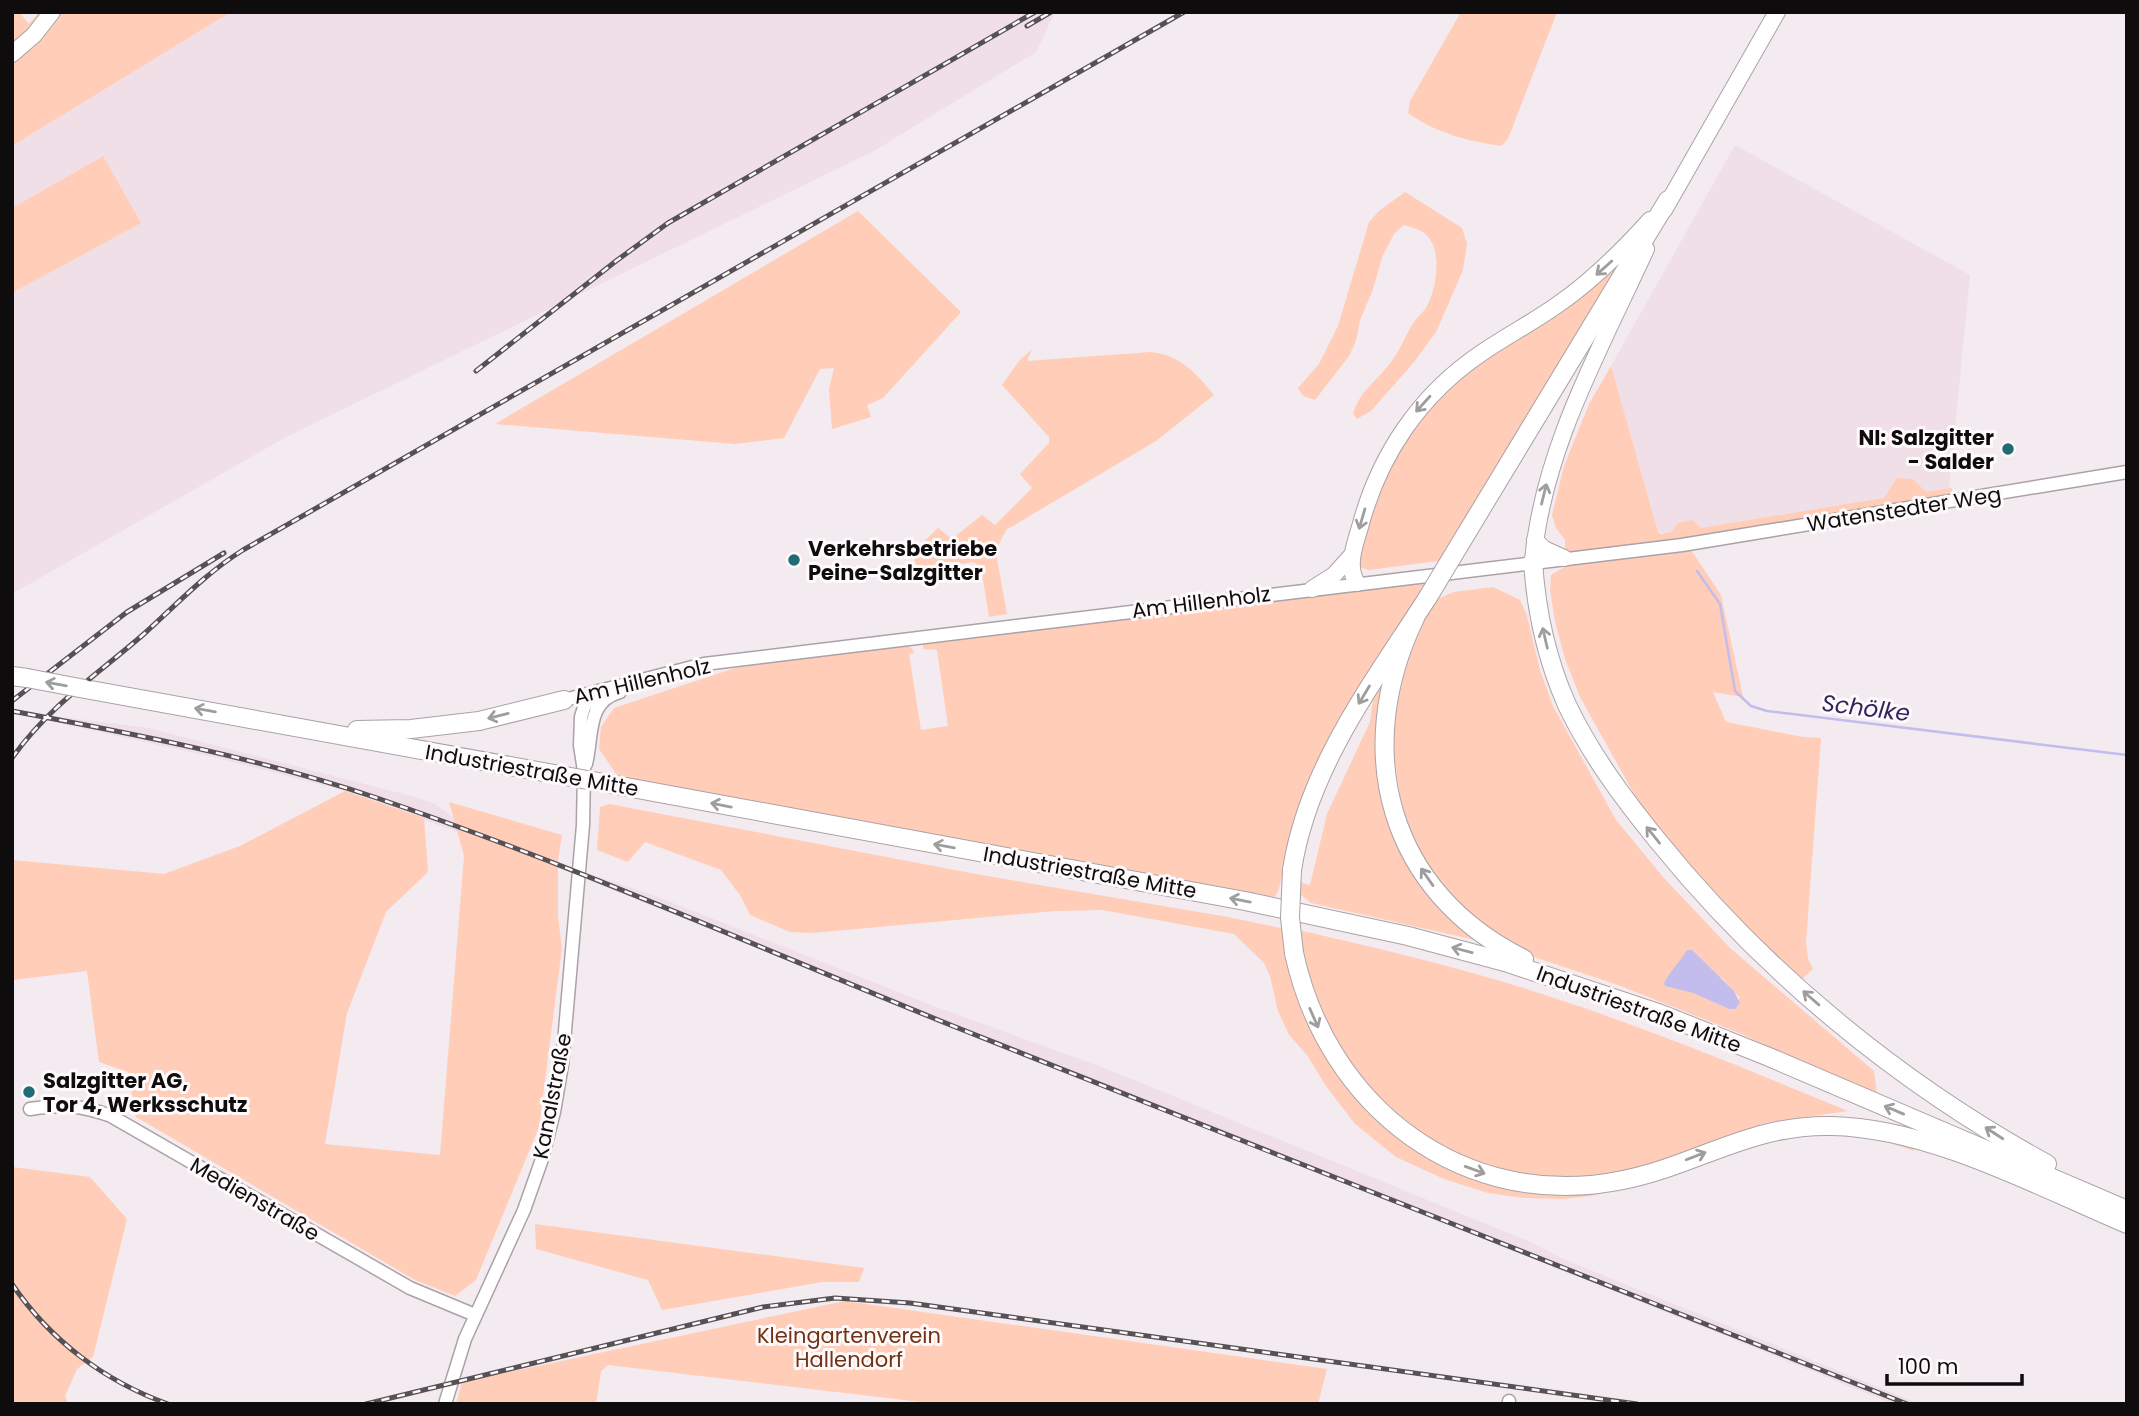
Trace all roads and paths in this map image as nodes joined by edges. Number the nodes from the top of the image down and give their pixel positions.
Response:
1 (52, 12) edge
2 (1777, 12) edge
3 (12, 54) edge
4 (1668, 200) junction
5 (2127, 472) edge
6 (1535, 540) junction
7 (1682, 545) joint
8 (1353, 555) junction
9 (1563, 558) junction
10 (1533, 561) junction
11 (1357, 583) junction
12 (1312, 589) junction
13 (1415, 618) junction
14 (720, 663) junction
15 (20, 677) edge
16 (600, 690) junction
17 (564, 699) junction
18 (584, 706) junction
19 (593, 720) junction
20 (272, 722) junction
21 (584, 771) junction
22 (1574, 984) junction
23 (30, 1109) dead end
24 (2070, 1185) junction
25 (2127, 1210) edge
26 (2127, 1224) edge
27 (475, 1315) junction
28 (445, 1404) edge

1 - 3 main road
2 - 4 main road
6 -> 4 main road
4 -> 8 main road
4 - 13 highway, bridge
5 - 7 street, Watenstedter Weg
6 - 9 main road
6 - 10 main road
7 - 9 street, Am Hillenholz
8 - 11 main road
8 - 12 main road
9 - 10 street, Am Hillenholz
10 - 11 street, Am Hillenholz
24 -> 10 highway
11 - 12 street, Am Hillenholz
12 - 14 street, Am Hillenholz
22 -> 13 highway
13 -> 26 highway, bridge
14 - 16 street, Am Hillenholz
14 - 19 street, Am Hillenholz
20 -> 15 highway, Industriestraße Mitte, bridge
16 - 17 street, Am Hillenholz
16 - 18 street
17 - 18 street
17 -> 20 highway
18 - 19 street
18 - 21 street, Kanalstraße
19 - 21 street, Kanalstraße
22 -> 20 highway, Industriestraße Mitte, bridge
21 - 27 street, Kanalstraße
24 -> 22 highway, Industriestraße Mitte
23 - 27 street, Medienstraße
24 - 25 highway, Industriestraße Mitte
27 - 28 street, Kanalstraße

